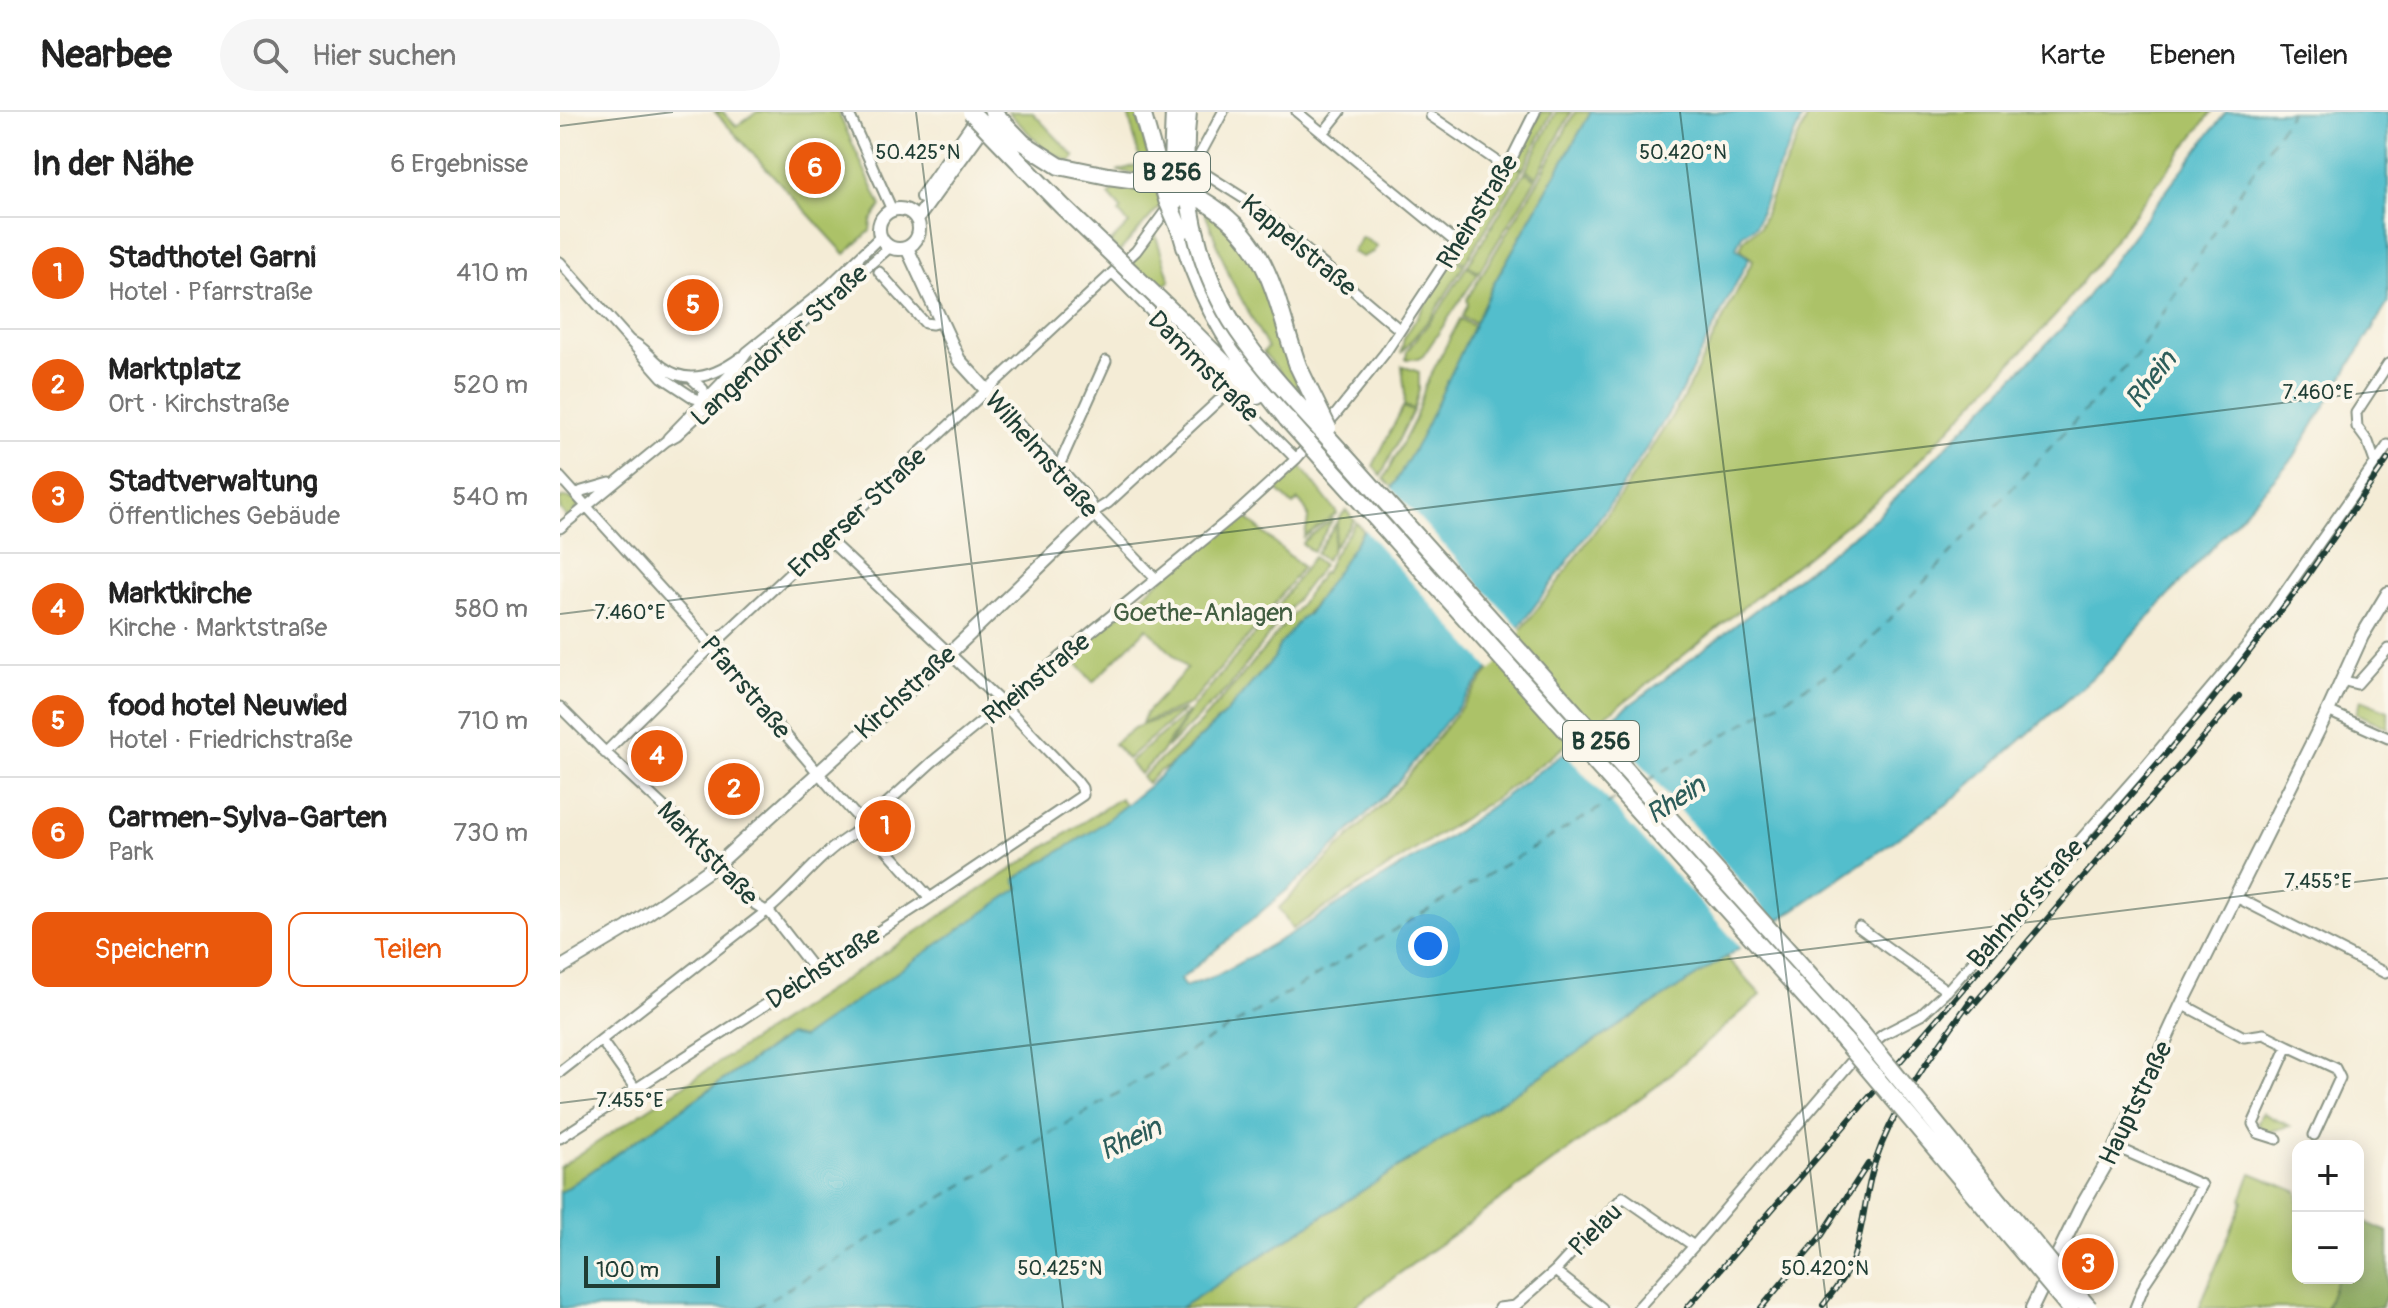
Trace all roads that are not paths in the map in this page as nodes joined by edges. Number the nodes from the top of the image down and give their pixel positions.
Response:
1 (848, 112) edge
2 (982, 112) edge
3 (994, 112) edge
4 (1142, 112) edge
5 (1174, 112) edge
6 (1188, 112) edge
7 (1223, 112) edge
8 (1297, 112) edge
9 (1340, 112) edge
10 (1535, 112) edge
11 (1431, 116) dead end
12 (974, 125) edge
13 (1324, 132) junction
14 (1193, 166) junction
15 (1507, 168) junction
16 (892, 210) junction
17 (913, 215) junction
18 (1181, 232) junction
19 (881, 236) junction
20 (1458, 244) junction
21 (890, 247) junction
22 (907, 248) junction
23 (560, 262) edge
24 (879, 272) dead end
25 (1113, 273) junction
26 (939, 322) junction
27 (1400, 330) junction
28 (631, 341) junction
29 (747, 352) junction
30 (1106, 361) dead end
31 (2388, 364) edge
32 (690, 377) junction
33 (988, 390) junction
34 (1230, 390) junction
35 (701, 408) junction
36 (1287, 419) junction
37 (2388, 445) edge
38 (1342, 453) junction
39 (1296, 459) junction
40 (2375, 462) junction
41 (1058, 468) junction
42 (560, 477) edge
43 (624, 477) junction
44 (573, 491) junction
45 (560, 495) edge
46 (587, 507) junction
47 (1092, 513) junction
48 (560, 528) edge
49 (828, 539) junction
50 (1156, 579) junction
51 (2388, 593) edge
52 (712, 646) junction
53 (2388, 649) edge
54 (950, 653) junction
55 (2341, 680) junction
56 (1003, 704) junction
57 (560, 707) edge
58 (2328, 711) junction
59 (2388, 738) edge
60 (605, 753) junction
61 (817, 771) junction
62 (864, 824) junction
63 (718, 864) junction
64 (2236, 897) junction
65 (930, 898) junction
66 (765, 910) junction
67 (1859, 927) dead end
68 (560, 968) edge
69 (816, 972) junction
70 (2385, 973) dead end
71 (1947, 991) junction
72 (2182, 1004) junction
73 (601, 1040) junction
74 (2288, 1046) junction
75 (560, 1072) edge
76 (635, 1088) junction
77 (2314, 1135) dead end
78 (560, 1138) edge
79 (2277, 1139) dead end
80 (2116, 1147) junction
81 (1694, 1246) junction
82 (1555, 1271) junction
83 (1501, 1308) edge
84 (1602, 1308) edge
85 (1638, 1308) edge
86 (2032, 1308) edge
87 (2070, 1308) edge
88 (2089, 1308) edge
89 (2135, 1308) edge

1 - 16 street
2 - 12 street
3 - 12 street
3 - 38 highway, bridge
4 - 18 highway, bridge
5 - 18 highway, B 256, bridge
6 - 38 highway, B 256, bridge
7 - 14 street, Engerser Straße
8 - 13 street
9 - 13 street
10 - 15 street, Rheinstraße
11 - 15 street
12 - 17 street
12 - 36 highway, bridge
13 - 20 street
14 - 25 street, Engerser Straße
14 - 27 street, Kappelstraße
15 - 20 street, Rheinstraße
16 - 17 street
16 - 19 street, Langendorfer Straße
17 - 22 street
18 - 36 highway, B 256
19 - 21 street, Langendorfer Straße
19 - 29 street, Langendorfer Straße
20 - 27 street, Rheinstraße
21 - 22 street, Langendorfer Straße
21 - 35 street, Langendorfer Straße
22 - 26 street, Wilhelmstraße
23 - 28 street
24 - 26 street
25 - 33 street, Engerser Straße
25 - 34 street, Dammstraße
26 - 33 street, Wilhelmstraße
27 - 39 street, Rheinstraße
28 - 32 street
28 - 35 street
29 - 32 street
29 - 35 street, Langendorfer Straße
30 - 41 street
31 - 40 street
32 - 35 street
33 - 41 street, Wilhelmstraße
33 - 49 street, Engerser Straße
34 - 39 street, Dammstraße
34 - 47 street, Kirchstraße
35 - 43 street, Langendorfer Straße
36 - 87 highway, B 256, bridge
37 - 40 street, Bahnhofstraße
38 - 88 highway, B 256, bridge
39 - 50 street, Rheinstraße
40 - 71 street, Bahnhofstraße
41 - 47 street, Wilhelmstraße
42 - 44 street, Pfarrstraße
43 - 44 street, Langendorfer Straße
43 - 46 street, Langendorfer Straße
44 - 45 street, Langendorfer Straße
44 - 46 street, Pfarrstraße
46 - 48 street, Langendorfer Straße
46 - 52 street, Pfarrstraße
47 - 50 street, Wilhelmstraße
47 - 54 street, Kirchstraße
49 - 52 street, Engerser Straße
49 - 54 street
50 - 56 street, Rheinstraße
51 - 55 street, Hauptstraße
52 - 60 street, Engerser Straße
52 - 61 street, Pfarrstraße
53 - 55 street
54 - 56 street
54 - 61 street, Kirchstraße
55 - 58 street, Hauptstraße
56 - 62 street, Rheinstraße
56 - 65 street, Deichstraße
57 - 60 street, Marktstraße
58 - 59 street
58 - 64 street, Hauptstraße
60 - 63 street, Marktstraße
61 - 62 street, Pfarrstraße
61 - 63 street, Kirchstraße
62 - 65 street, Pfarrstraße
62 - 66 street, Rheinstraße
63 - 66 street, Marktstraße
63 - 68 street, Kirchstraße
64 - 70 street
64 - 72 street, Hauptstraße
65 - 69 street, Deichstraße
66 - 69 street, Marktstraße
66 - 73 street, Rheinstraße
67 - 71 street
69 - 76 street, Deichstraße
71 - 81 street, Bahnhofstraße
72 - 74 street
72 - 80 street, Hauptstraße
73 - 75 street, Rheinstraße
73 - 76 street
74 - 77 street
74 - 79 street
76 - 78 street, Deichstraße
80 - 86 street, Hauptstraße
80 - 89 street
81 - 82 street, Pielau
81 - 85 street, Bahnhofstraße
82 - 83 street, Pielau
82 - 84 street

